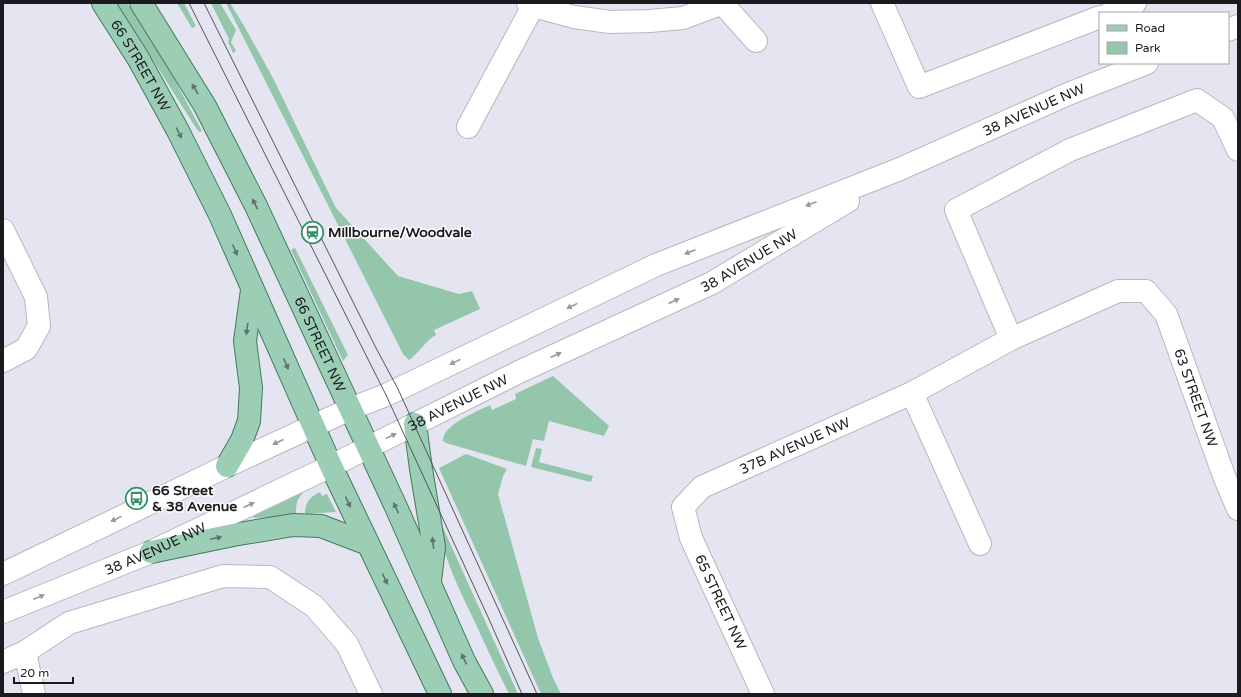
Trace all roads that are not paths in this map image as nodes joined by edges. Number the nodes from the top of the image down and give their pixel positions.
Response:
1 (102, 3) edge
2 (141, 3) edge
3 (722, 3) edge
4 (882, 3) edge
5 (1135, 3) edge
6 (531, 5) edge
7 (1112, 12) edge
8 (1099, 17) edge
9 (756, 41) dead end
10 (1144, 64) edge
11 (468, 127) dead end
12 (1238, 150) edge
13 (900, 170) junction
14 (3, 230) edge
15 (252, 290) junction
16 (1146, 291) joint
17 (1011, 339) junction
18 (3, 360) edge
19 (912, 393) junction
20 (350, 409) junction
21 (415, 424) junction
22 (313, 426) junction
23 (368, 448) junction
24 (227, 466) junction
25 (331, 466) junction
26 (684, 508) joint
27 (1238, 509) edge
28 (368, 544) junction
29 (980, 544) dead end
30 (151, 552) junction
31 (3, 574) edge
32 (430, 581) junction
33 (3, 612) edge
34 (25, 652) junction
35 (3, 662) edge
36 (34, 694) edge
37 (371, 694) edge
38 (440, 694) edge
39 (482, 694) edge
40 (763, 694) edge

1 -> 15 main road, 66 STREET NW
20 -> 2 main road, 66 STREET NW
3 - 6 street
3 - 9 street
4 - 8 street
5 - 7 street
6 - 11 street
10 - 13 street, 38 AVENUE NW
12 - 17 street
13 -> 20 street, 38 AVENUE NW
21 -> 13 street, 38 AVENUE NW
14 - 18 street
15 -> 22 main road, 66 STREET NW
15 -> 24 main road
16 - 17 street, 37B AVENUE NW
16 - 27 street, 63 STREET NW
17 - 19 street, 37B AVENUE NW
19 - 26 street, 37B AVENUE NW
19 - 29 street
20 - 22 street, 38 AVENUE NW
20 - 23 main road, 66 STREET NW
23 -> 21 street, 38 AVENUE NW
32 -> 21 main road
22 -> 24 street, 38 AVENUE NW
22 - 25 main road, 66 STREET NW
23 - 25 street, 38 AVENUE NW
32 -> 23 main road, 66 STREET NW
24 -> 31 street, 38 AVENUE NW
25 -> 28 main road, 66 STREET NW
30 -> 25 street, 38 AVENUE NW
26 - 40 street, 65 STREET NW
30 -> 28 main road
28 -> 38 main road, 66 STREET NW
33 -> 30 street, 38 AVENUE NW
39 -> 32 main road, 66 STREET NW
34 - 35 street
34 - 36 street
34 - 37 street

